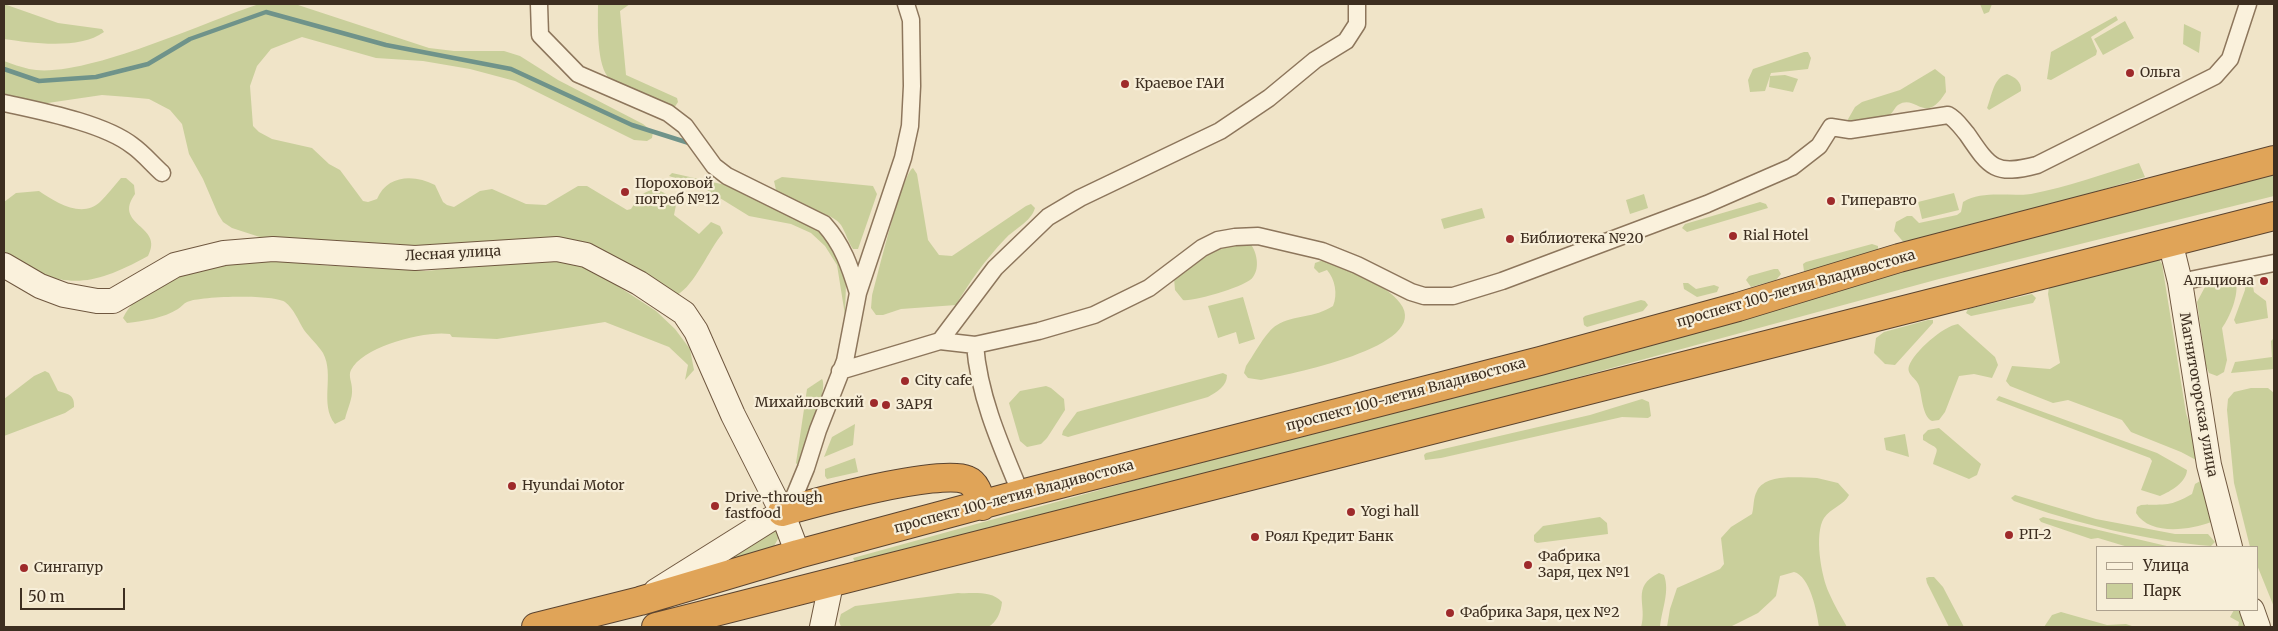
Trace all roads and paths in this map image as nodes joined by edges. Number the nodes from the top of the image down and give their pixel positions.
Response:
1 (539, 4) edge
2 (906, 4) edge
3 (1357, 4) edge
4 (2248, 4) edge
5 (4, 103) edge
6 (2274, 160) edge
7 (162, 172) dead end
8 (2274, 216) edge
9 (2170, 241) junction
10 (2274, 263) edge
11 (4, 265) edge
12 (2180, 282) junction
13 (858, 293) junction
14 (940, 341) junction
15 (975, 345) junction
16 (840, 371) junction
17 (1021, 494) junction
18 (982, 506) junction
19 (782, 512) junction
20 (2230, 546) edge
21 (798, 554) junction
22 (831, 584) junction
23 (640, 601) junction
24 (2252, 611) edge
25 (536, 627) edge
26 (656, 627) edge
27 (822, 627) edge
28 (2258, 627) edge

1 - 13 street
2 - 13 street
3 - 14 street
4 - 15 street
5 - 7 street
6 - 17 highway, проспект 100-летия Владивостока
8 - 9 highway
9 - 12 main road, Магнитогорская улица
9 - 22 highway
10 - 12 street
11 - 19 main road, Лесная улица
12 - 20 main road, Магнитогорская улица
13 - 16 street
14 - 15 street
14 - 16 street
15 - 17 street
16 - 19 street
17 - 18 highway, проспект 100-летия Владивостока
18 - 19 highway
18 - 21 highway, проспект 100-летия Владивостока
19 - 21 main road, Лесная улица
19 - 23 main road
21 - 23 highway, проспект 100-летия Владивостока
22 - 26 highway
22 - 27 main road
23 - 25 highway, проспект 100-летия Владивостока
24 - 28 main road

